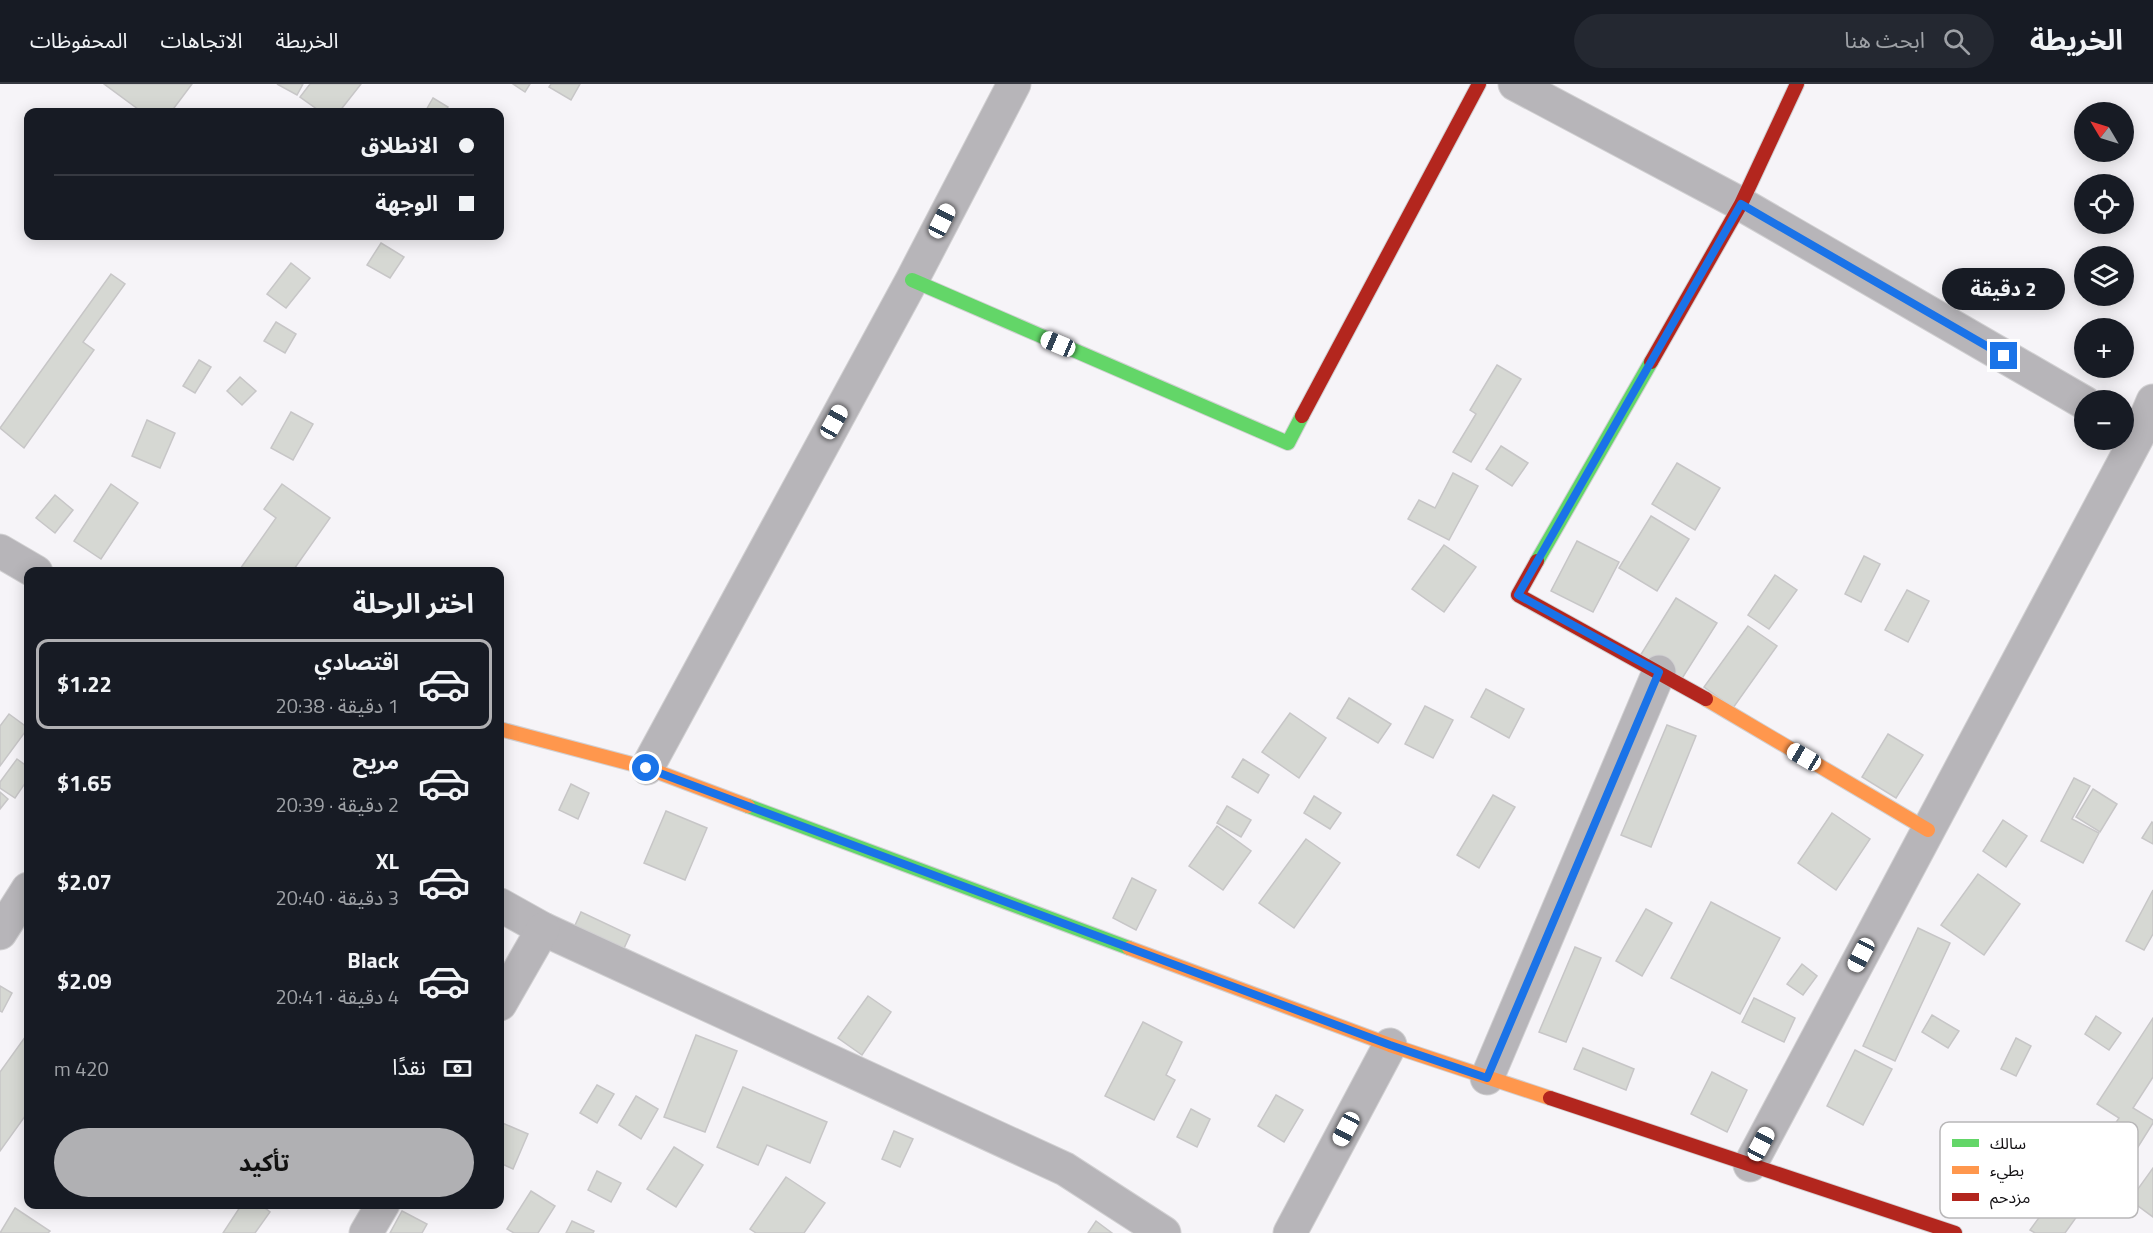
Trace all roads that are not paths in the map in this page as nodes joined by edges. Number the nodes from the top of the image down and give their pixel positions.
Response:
1 (1014, 84) edge
2 (1479, 84) edge
3 (1515, 84) edge
4 (1797, 84) edge
5 (1741, 204) junction
6 (912, 280) junction
7 (2074, 397) edge
8 (2153, 401) edge
9 (2139, 434) edge
10 (0, 551) edge
11 (27, 567) edge
12 (1659, 672) junction
13 (504, 730) edge
14 (646, 768) junction
15 (1928, 830) junction
16 (24, 895) edge
17 (504, 907) edge
18 (543, 929) junction
19 (0, 933) edge
20 (504, 997) edge
21 (1390, 1045) junction
22 (1487, 1078) junction
23 (1750, 1165) junction
24 (380, 1209) edge
25 (366, 1233) edge
26 (1164, 1233) edge
27 (1290, 1233) edge
28 (1955, 1233) edge

1 - 6 street
2 - 6 street
3 - 5 street
4 - 5 street
5 - 7 street
5 - 12 street
6 - 14 street
8 - 9 street
9 - 15 street
10 - 11 street
12 - 15 street
12 - 22 street
13 - 14 street
14 - 21 street
15 - 23 street
16 - 19 street
17 - 18 street
18 - 20 street
18 - 26 street
21 - 22 street
21 - 27 street
22 - 23 street
23 - 28 street
24 - 25 street

